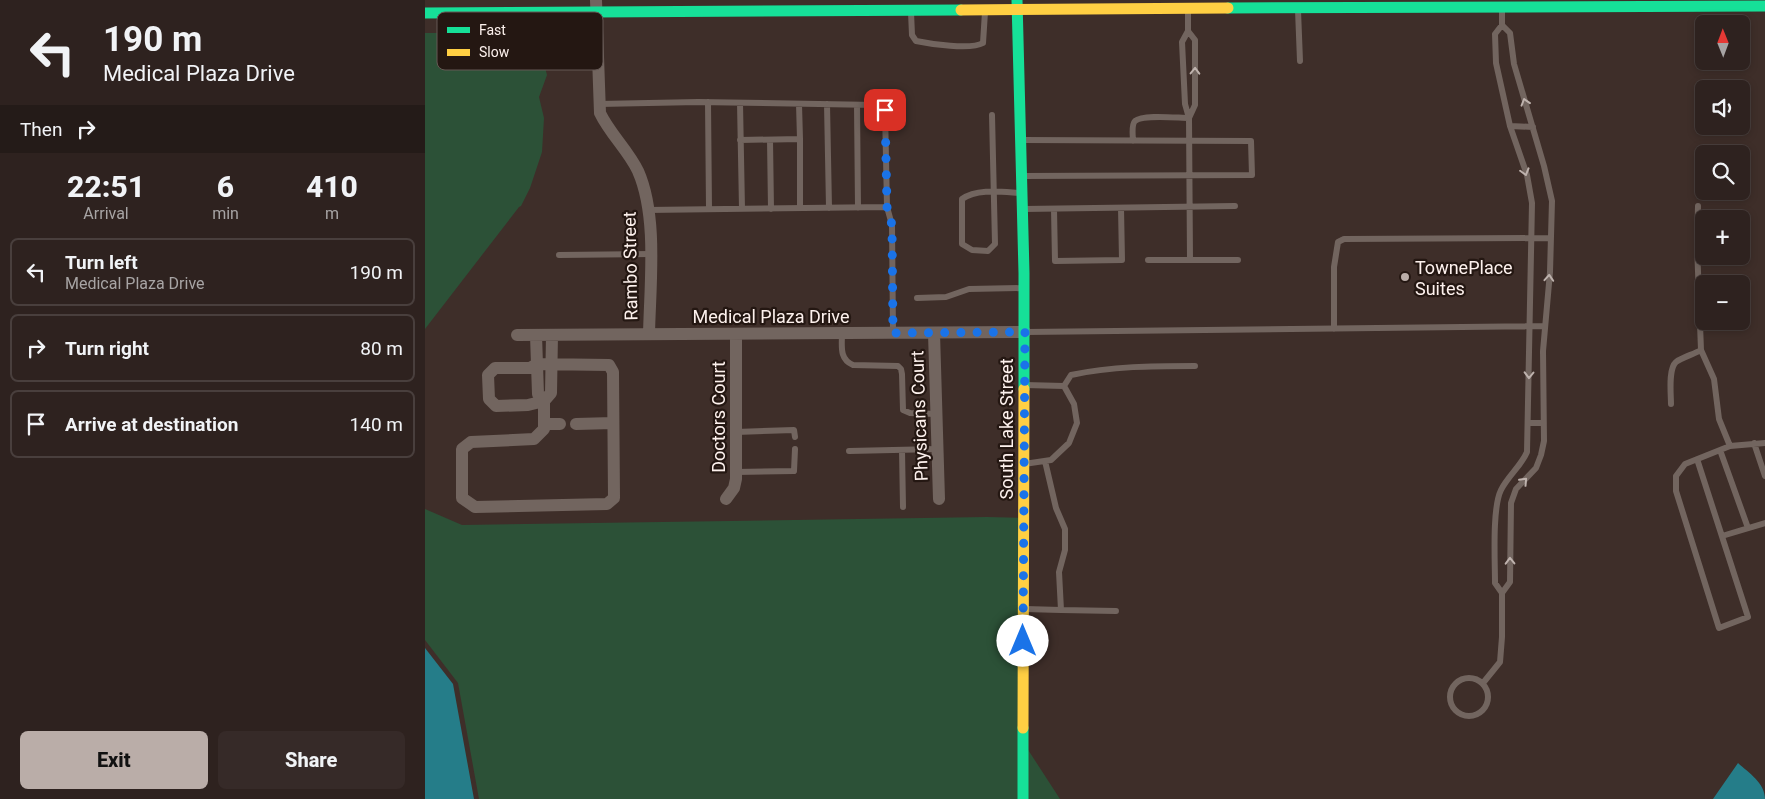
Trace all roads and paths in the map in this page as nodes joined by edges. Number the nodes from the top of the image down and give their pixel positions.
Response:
1 (1502, 3) edge
2 (1663, 3) edge
3 (1595, 4) edge
4 (1017, 5) edge
5 (1153, 5) edge
6 (596, 6) edge
7 (1291, 6) edge
8 (1765, 6) edge
9 (1187, 9) junction
10 (985, 10) junction
11 (911, 11) junction
12 (449, 12) edge
13 (1502, 25) junction
14 (1188, 31) junction
15 (1300, 61) dead end
16 (598, 70) edge
17 (1184, 87) junction
18 (1195, 87) junction
19 (708, 102) junction
20 (740, 103) junction
21 (599, 104) junction
22 (799, 104) junction
23 (827, 104) junction
24 (857, 105) junction
25 (993, 115) dead end
26 (1189, 118) junction
27 (1510, 126) junction
28 (1533, 127) junction
29 (800, 139) junction
30 (741, 140) junction
31 (770, 140) junction
32 (1021, 140) junction
33 (1133, 141) junction
34 (1189, 142) junction
35 (1189, 175) junction
36 (1022, 176) junction
37 (995, 193) junction
38 (1022, 193) junction
39 (1235, 206) dead end
40 (1698, 206) dead end
41 (887, 207) junction
42 (1189, 207) junction
43 (800, 208) junction
44 (829, 208) junction
45 (858, 208) junction
46 (1121, 208) junction
47 (741, 209) junction
48 (771, 209) junction
49 (1054, 209) junction
50 (647, 210) junction
51 (709, 210) junction
52 (1023, 210) junction
53 (1531, 238) junction
54 (1551, 238) junction
55 (651, 254) junction
56 (559, 255) dead end
57 (1148, 260) dead end
58 (1190, 260) junction
59 (1238, 260) dead end
60 (1024, 288) junction
61 (917, 298) dead end
62 (1530, 326) junction
63 (1545, 326) junction
64 (1334, 329) junction
65 (1025, 332) junction
66 (842, 333) junction
67 (893, 333) junction
68 (934, 333) junction
69 (649, 334) junction
70 (736, 334) junction
71 (517, 335) dead end
72 (536, 335) junction
73 (552, 335) junction
74 (1701, 350) junction
75 (537, 364) junction
76 (552, 364) junction
77 (1195, 366) dead end
78 (1024, 385) junction
79 (1064, 386) junction
80 (544, 401) junction
81 (1671, 404) dead end
82 (936, 414) junction
83 (1543, 422) junction
84 (613, 423) junction
85 (1528, 423) junction
86 (544, 424) junction
87 (561, 424) dead end
88 (576, 424) dead end
89 (736, 432) junction
90 (795, 437) dead end
91 (1754, 443) junction
92 (1765, 443) edge
93 (1731, 446) junction
94 (795, 449) dead end
95 (937, 449) junction
96 (849, 450) dead end
97 (902, 450) junction
98 (1720, 450) junction
99 (1697, 459) junction
100 (1045, 461) junction
101 (1024, 464) junction
102 (736, 472) junction
103 (1765, 476) edge
104 (726, 499) dead end
105 (939, 499) dead end
106 (903, 508) dead end
107 (1765, 523) edge
108 (1510, 526) junction
109 (1496, 527) junction
110 (1748, 528) junction
111 (1722, 536) junction
112 (1502, 593) junction
113 (1023, 609) junction
114 (1061, 610) junction
115 (1116, 611) dead end
116 (1483, 683) junction
117 (1023, 799) edge

1 - 3 main road
1 - 7 main road
1 - 13 lane
2 - 3 main road
2 - 8 main road
4 - 5 main road
4 - 10 main road
4 - 32 main road, South Lake Street
5 - 9 main road
6 - 11 main road
6 - 12 main road
7 - 9 main road
7 - 15 lane
9 - 14 lane
10 - 11 main road
10 - 11 lane
13 - 27 lane
28 -> 13 lane
14 - 17 lane
18 -> 14 lane
16 - 21 street, Rambo Street
17 - 18 lane
17 - 26 lane
18 - 26 lane
19 - 20 lane
19 - 21 lane
19 - 51 lane
20 - 22 lane
20 - 30 lane
21 - 50 street, Rambo Street
22 - 23 lane
22 - 29 lane
23 - 24 lane
23 - 44 lane
24 - 41 lane
24 - 45 lane
25 - 37 lane
26 - 33 lane
26 - 34 lane
27 - 28 lane
27 -> 53 lane
28 - 54 lane
29 - 31 lane
29 - 43 lane
30 - 31 lane
30 - 47 lane
31 - 48 lane
32 - 33 lane
32 - 36 main road, South Lake Street
33 - 34 lane
34 - 35 lane
34 - 35 lane
35 - 36 lane
35 - 42 lane
36 - 38 main road, South Lake Street
37 - 37 lane
37 - 38 lane
38 - 52 main road, South Lake Street
39 - 42 lane
40 - 74 lane
41 - 45 lane
41 - 67 lane
42 - 46 lane
42 - 58 lane
43 - 44 lane
43 - 48 lane
44 - 45 lane
46 - 49 lane
46 - 49 lane
47 - 48 lane
47 - 51 lane
49 - 52 lane
50 - 51 lane
50 - 55 street, Rambo Street
52 - 60 main road, South Lake Street
53 - 54 lane
53 - 62 lane
53 - 64 lane
63 -> 54 lane
55 - 56 lane
55 - 69 street, Rambo Street
57 - 58 lane
58 - 59 lane
60 - 61 lane
60 - 65 main road, South Lake Street
62 - 63 lane
62 - 64 lane
62 -> 85 lane
63 - 83 lane
64 - 65 lane
65 - 68 street, Medical Plaza Drive
65 - 78 main road, South Lake Street
66 - 67 street, Medical Plaza Drive
66 - 70 street, Medical Plaza Drive
66 - 82 lane
67 - 68 street, Medical Plaza Drive
68 - 82 street, Physicans Court
69 - 70 street, Medical Plaza Drive
69 - 73 street, Medical Plaza Drive
70 - 89 street, Doctors Court
71 - 72 street, Medical Plaza Drive
72 - 73 street, Medical Plaza Drive
72 - 75 street
73 - 76 street
74 - 81 lane
74 - 93 lane
75 - 76 street
75 - 80 street
75 - 80 street
76 - 80 street
76 - 84 street
77 - 79 lane
78 - 79 lane
78 - 101 main road, South Lake Street
79 - 100 lane
80 - 86 street
82 - 95 street, Physicans Court
83 - 85 lane
108 -> 83 lane
84 - 86 street
84 - 88 street
85 - 109 lane
86 - 87 street
89 - 90 lane
89 - 102 street, Doctors Court
91 - 92 lane
91 - 93 lane
91 - 103 lane
93 - 98 lane
94 - 102 lane
95 - 97 lane
95 - 105 street, Physicans Court
96 - 97 lane
97 - 106 lane
98 - 99 lane
98 - 110 lane
99 - 111 lane
99 - 111 lane
100 - 101 lane
100 - 114 lane
101 - 113 main road, South Lake Street
102 - 104 street, Doctors Court
107 - 110 lane
108 - 109 lane
112 -> 108 lane
109 - 112 lane
110 - 111 lane
112 - 116 lane
113 - 114 lane
113 - 117 main road, South Lake Street
114 - 115 lane
116 - 116 lane

